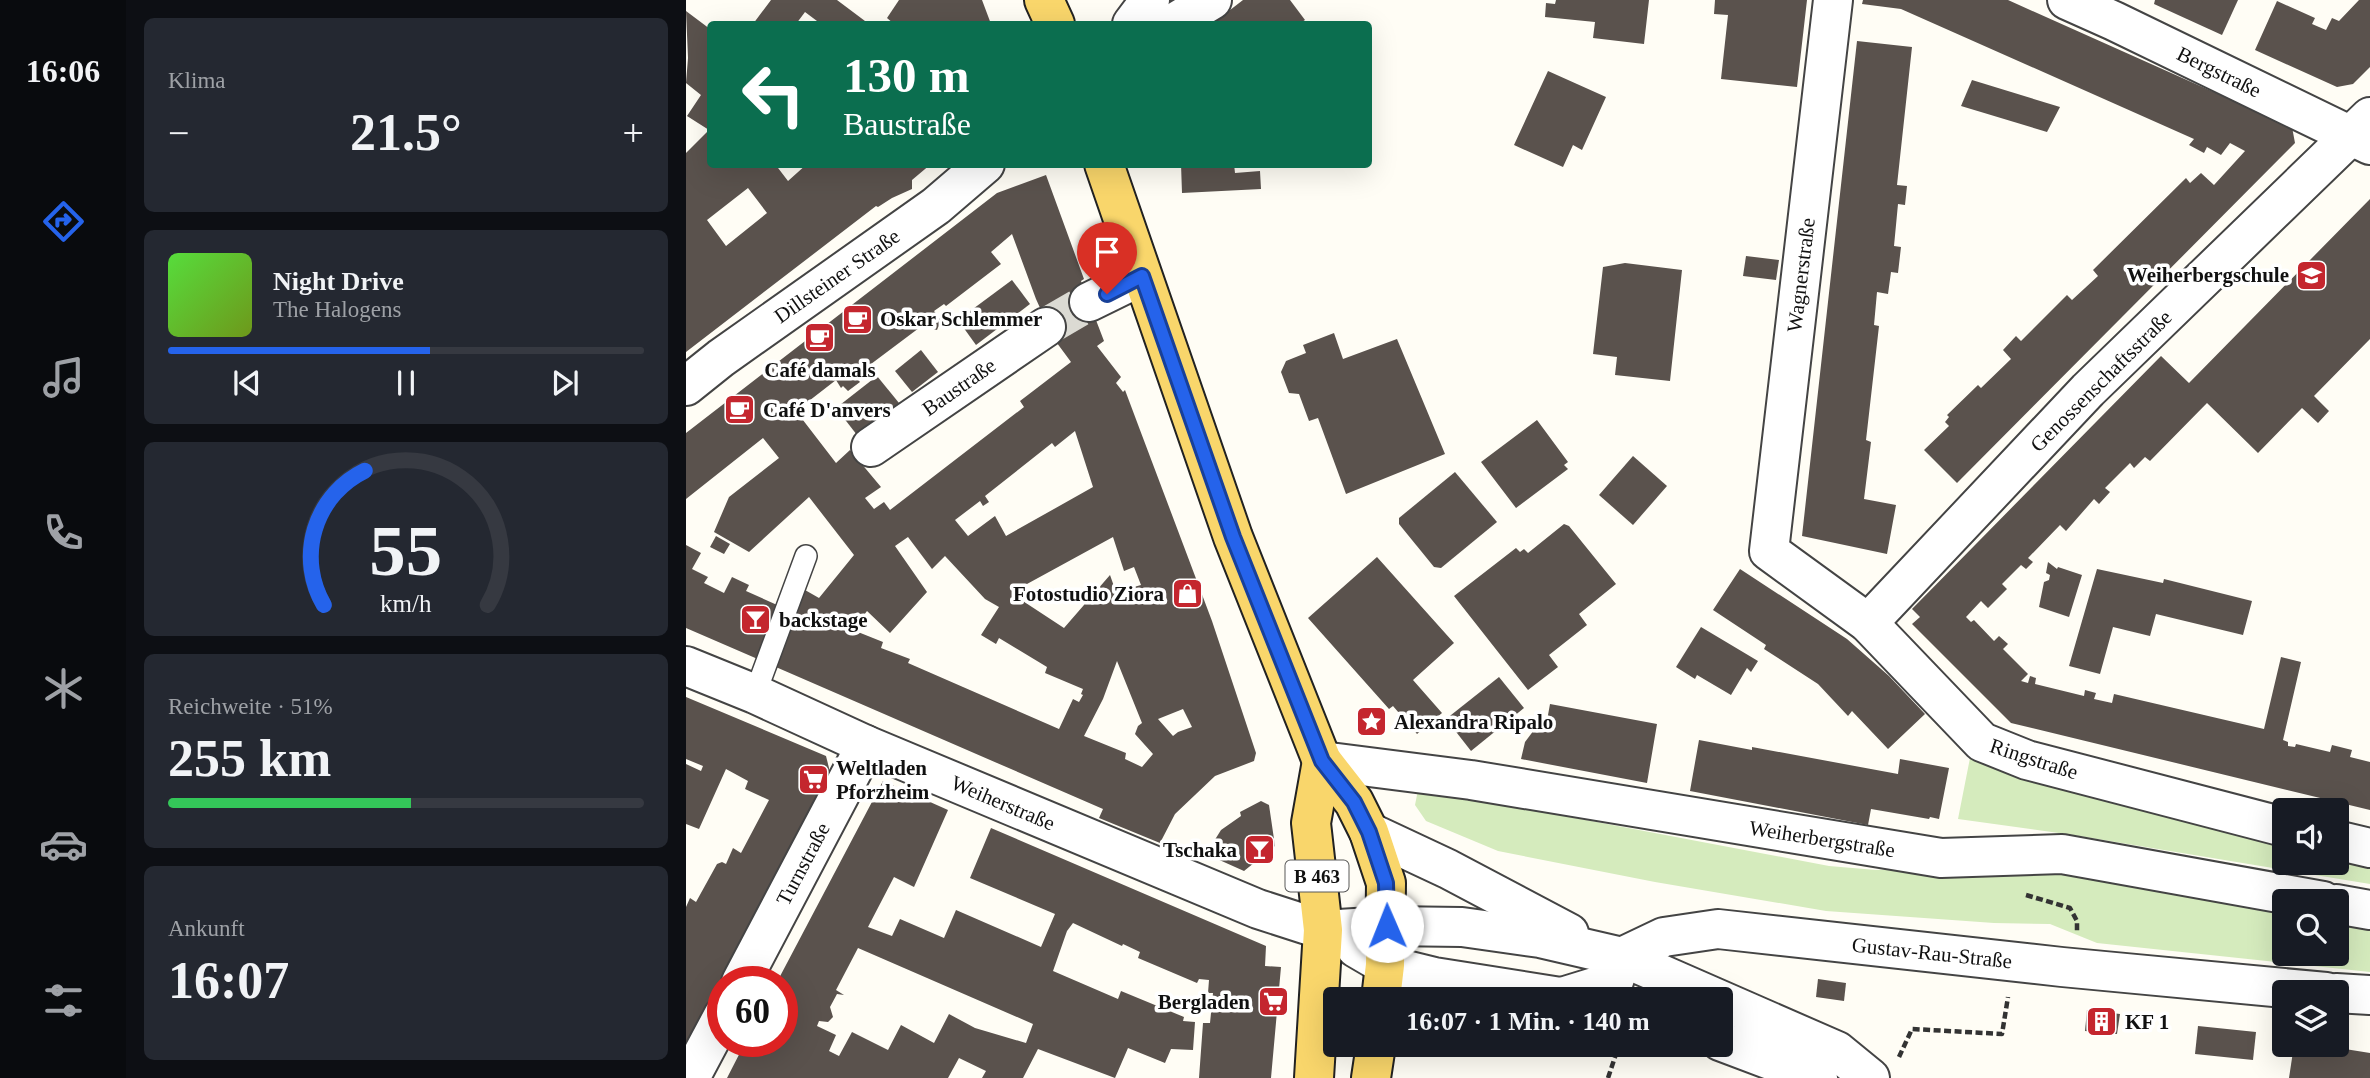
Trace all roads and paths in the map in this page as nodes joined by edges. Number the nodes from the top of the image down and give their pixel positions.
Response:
1 (1044, 0) edge
2 (1150, 0) edge
3 (1212, 0) edge
4 (1833, 0) edge
5 (2067, 0) edge
6 (2117, 10) edge
7 (1054, 21) edge
8 (1134, 21) edge
9 (1177, 21) edge
10 (2364, 133) edge
11 (980, 168) edge
12 (1105, 168) edge
13 (1142, 276) junction
14 (1089, 302) tunnel mouth
15 (1046, 327) tunnel mouth
16 (686, 386) edge
17 (872, 447) dead end
18 (1769, 551) joint
19 (806, 556) dead end
20 (1868, 623) junction
21 (686, 666) edge
22 (755, 694) junction
23 (866, 745) junction
24 (1322, 761) junction
25 (2272, 824) edge
26 (1369, 832) junction
27 (2349, 843) edge
28 (2370, 848) edge
29 (2272, 892) edge
30 (2349, 906) edge
31 (2370, 910) edge
32 (1387, 926) junction
33 (1323, 930) junction
34 (1622, 957) junction
35 (749, 966) edge
36 (1383, 982) edge
37 (1498, 987) edge
38 (1598, 987) edge
39 (2272, 987) edge
40 (2349, 994) edge
41 (2370, 996) edge
42 (2002, 1034) dead end
43 (1906, 1043) dead end
44 (707, 1046) edge
45 (1733, 1046) edge
46 (1374, 1057) edge
47 (1615, 1057) edge
48 (690, 1078) edge
49 (1314, 1078) edge
50 (1371, 1078) edge
51 (1608, 1078) edge
52 (1818, 1078) edge
53 (1870, 1078) edge

1 - 7 main road
2 - 8 street
3 - 9 street
4 - 18 street, Wagnerstraße
5 - 6 street, Bergstraße
6 - 10 street, Bergstraße
10 - 20 street, Genossenschaftsstraße
11 - 16 street, Dillsteiner Straße
12 - 13 main road, B 463
13 - 14 street
13 - 24 main road, B 463
15 - 17 street, Baustraße
18 - 20 street, Ringstraße
19 - 22 lane
20 - 25 street, Ringstraße
21 - 22 street, Weiherstraße
22 - 23 street, Weiherstraße
23 - 33 street, Weiherstraße
23 - 35 street, Turnstraße
24 - 26 main road, B 463
24 - 29 street, Weiherbergstraße
24 - 33 main road, B 463
26 - 32 main road, B 463
26 - 34 street
27 - 28 street
30 - 31 street
32 - 33 street
32 - 34 street
32 - 36 main road, B 463
33 - 36 street
33 - 49 main road, B 463
34 - 38 street
34 - 39 street, Gustav-Rau-Straße
34 - 53 street
36 - 37 street
40 - 41 street
42 - 43 path
44 - 48 street
45 - 52 street
46 - 50 main road
47 - 51 path

